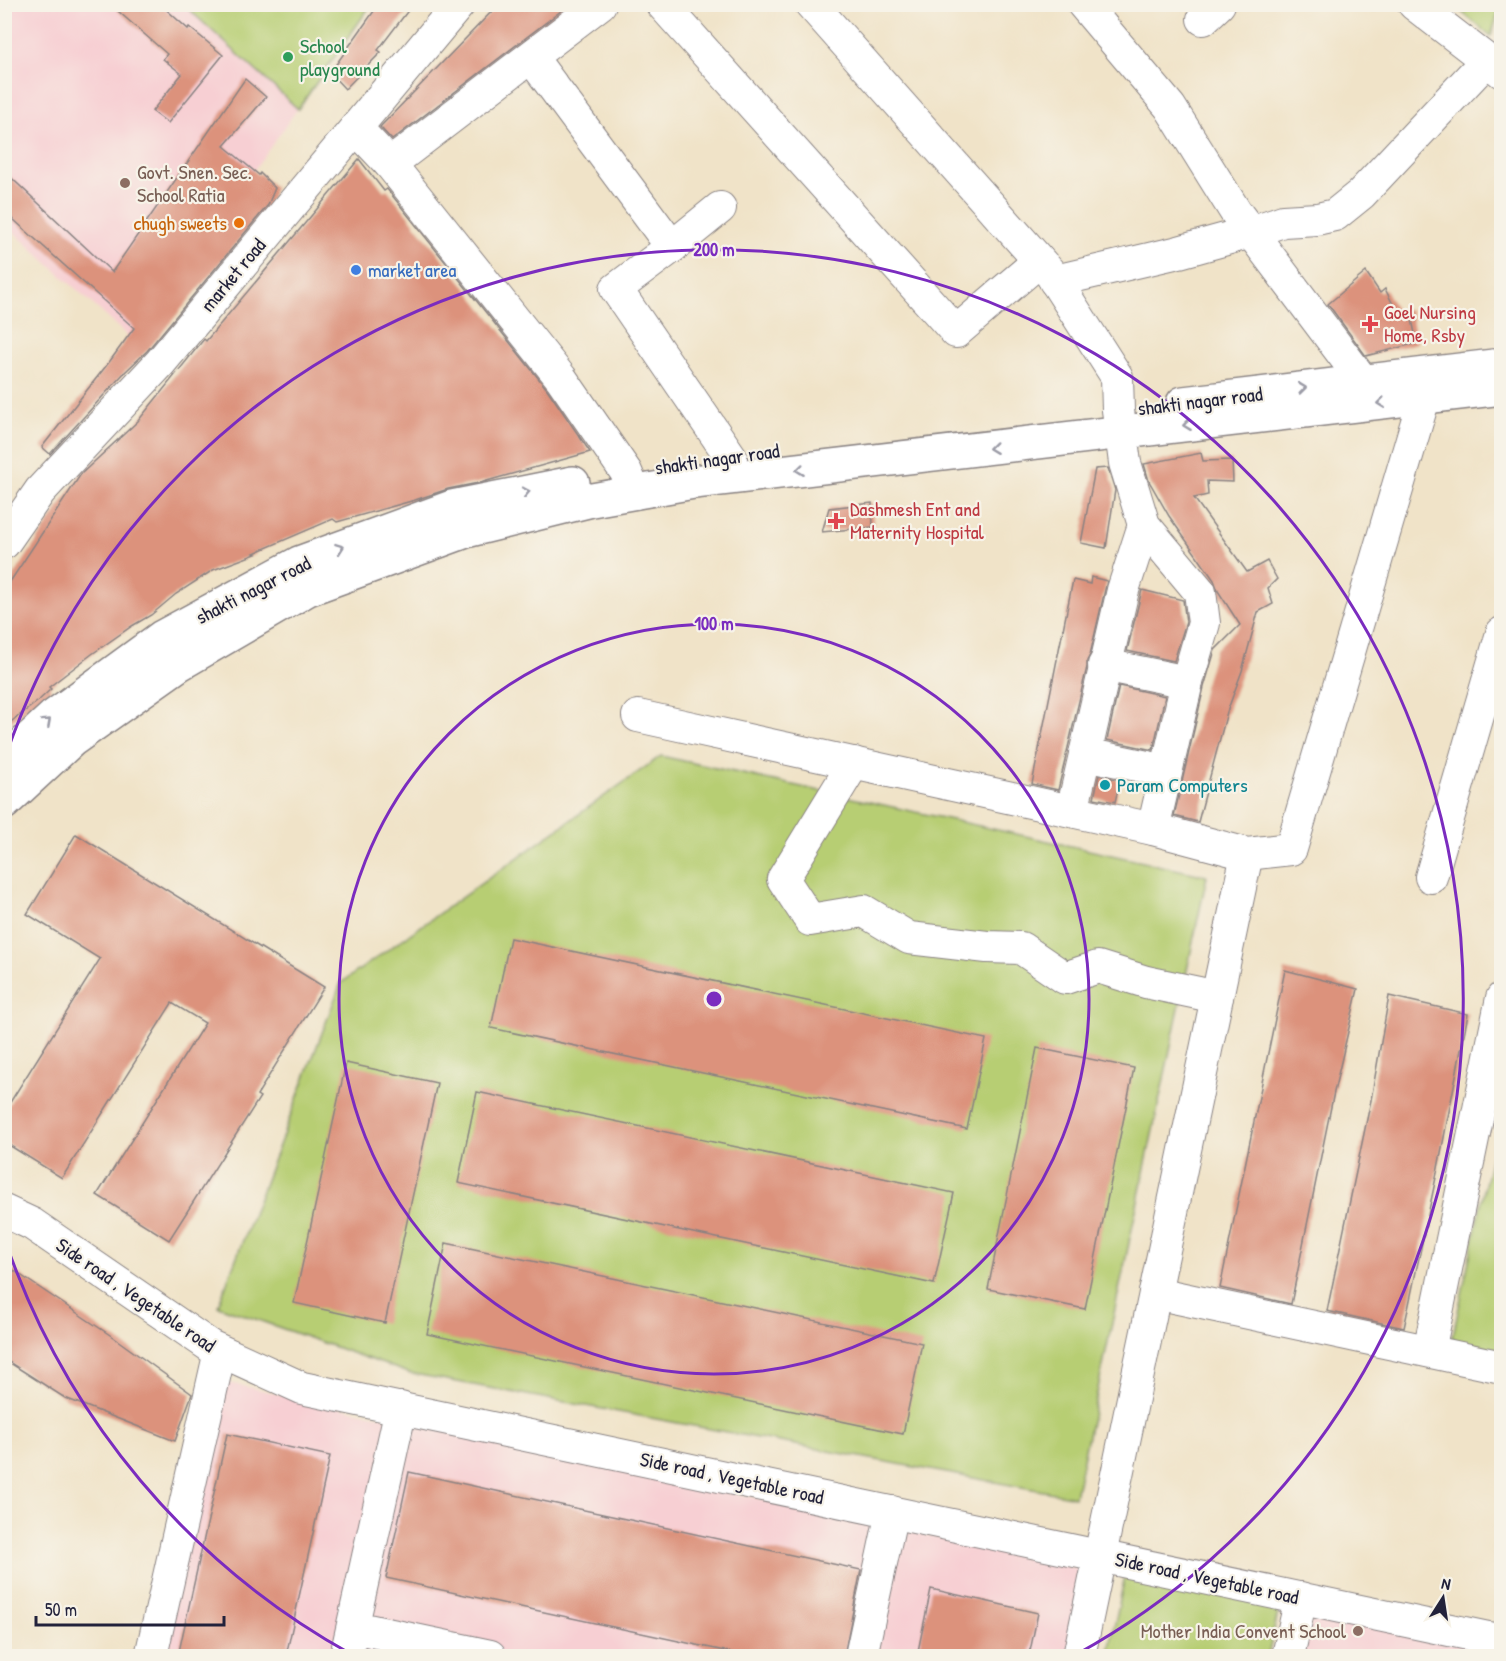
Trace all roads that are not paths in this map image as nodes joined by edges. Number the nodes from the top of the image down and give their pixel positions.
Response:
1 (459, 4) edge
2 (600, 4) edge
3 (663, 4) edge
4 (811, 4) edge
5 (1083, 4) edge
6 (1414, 4) edge
7 (531, 57) junction
8 (1494, 66) edge
9 (356, 128) junction
10 (390, 164) junction
11 (720, 208) dead end
12 (1251, 232) junction
13 (672, 247) junction
14 (1047, 271) junction
15 (1502, 365) edge
16 (1363, 381) junction
17 (1502, 388) edge
18 (1424, 398) junction
19 (1119, 422) junction
20 (731, 457) junction
21 (630, 482) junction
22 (1144, 525) junction
23 (4, 543) edge
24 (1502, 633) edge
25 (1104, 665) junction
26 (1187, 682) junction
27 (638, 716) dead end
28 (1085, 754) junction
29 (4, 762) edge
30 (854, 763) junction
31 (1166, 771) junction
32 (4, 803) edge
33 (1072, 811) junction
34 (1153, 829) junction
35 (1247, 854) junction
36 (1431, 878) dead end
37 (1217, 997) junction
38 (1502, 998) edge
39 (4, 1211) edge
40 (1155, 1293) junction
41 (220, 1351) junction
42 (1429, 1351) junction
43 (1502, 1367) edge
44 (401, 1408) junction
45 (892, 1512) junction
46 (1101, 1555) junction
47 (1301, 1598) junction
48 (1502, 1641) edge
49 (349, 1642) edge
50 (151, 1656) edge
51 (490, 1656) edge
52 (861, 1656) edge
53 (1079, 1656) edge
54 (1288, 1656) edge

1 - 9 street, market road
2 - 7 street
3 - 14 street
4 - 14 street
5 - 12 street
6 - 8 street
7 - 10 street
7 - 13 street
8 - 12 street
9 - 10 street
9 - 23 street, market road
10 - 21 street
11 - 13 street
12 - 14 street
12 - 16 street
13 - 20 street
14 - 19 street
15 - 16 main road, shakti nagar road
19 -> 16 main road, shakti nagar road
17 - 18 main road
18 -> 19 main road
18 - 35 street
19 - 20 main road, shakti nagar road
19 -> 21 main road
19 - 22 street
20 - 21 main road, shakti nagar road
29 -> 21 main road, shakti nagar road
21 - 32 main road
22 - 25 street
22 - 26 street
24 - 36 street
25 - 26 street
25 - 28 street
26 - 31 street
27 - 30 street
28 - 31 street
28 - 33 street
30 - 33 street
30 - 37 street
31 - 34 street
33 - 34 street
34 - 35 street
35 - 37 street
37 - 40 street
38 - 42 street
39 - 41 street, Side road , Vegetable road
40 - 42 street
40 - 46 street
41 - 44 street, Side road , Vegetable road
41 - 50 street
42 - 43 street
44 - 45 street, Side road , Vegetable road
44 - 49 street
45 - 46 street, Side road , Vegetable road
45 - 52 street
46 - 47 street, Side road , Vegetable road
46 - 53 street
47 - 48 street, Side road , Vegetable road
47 - 54 street
49 - 51 street

